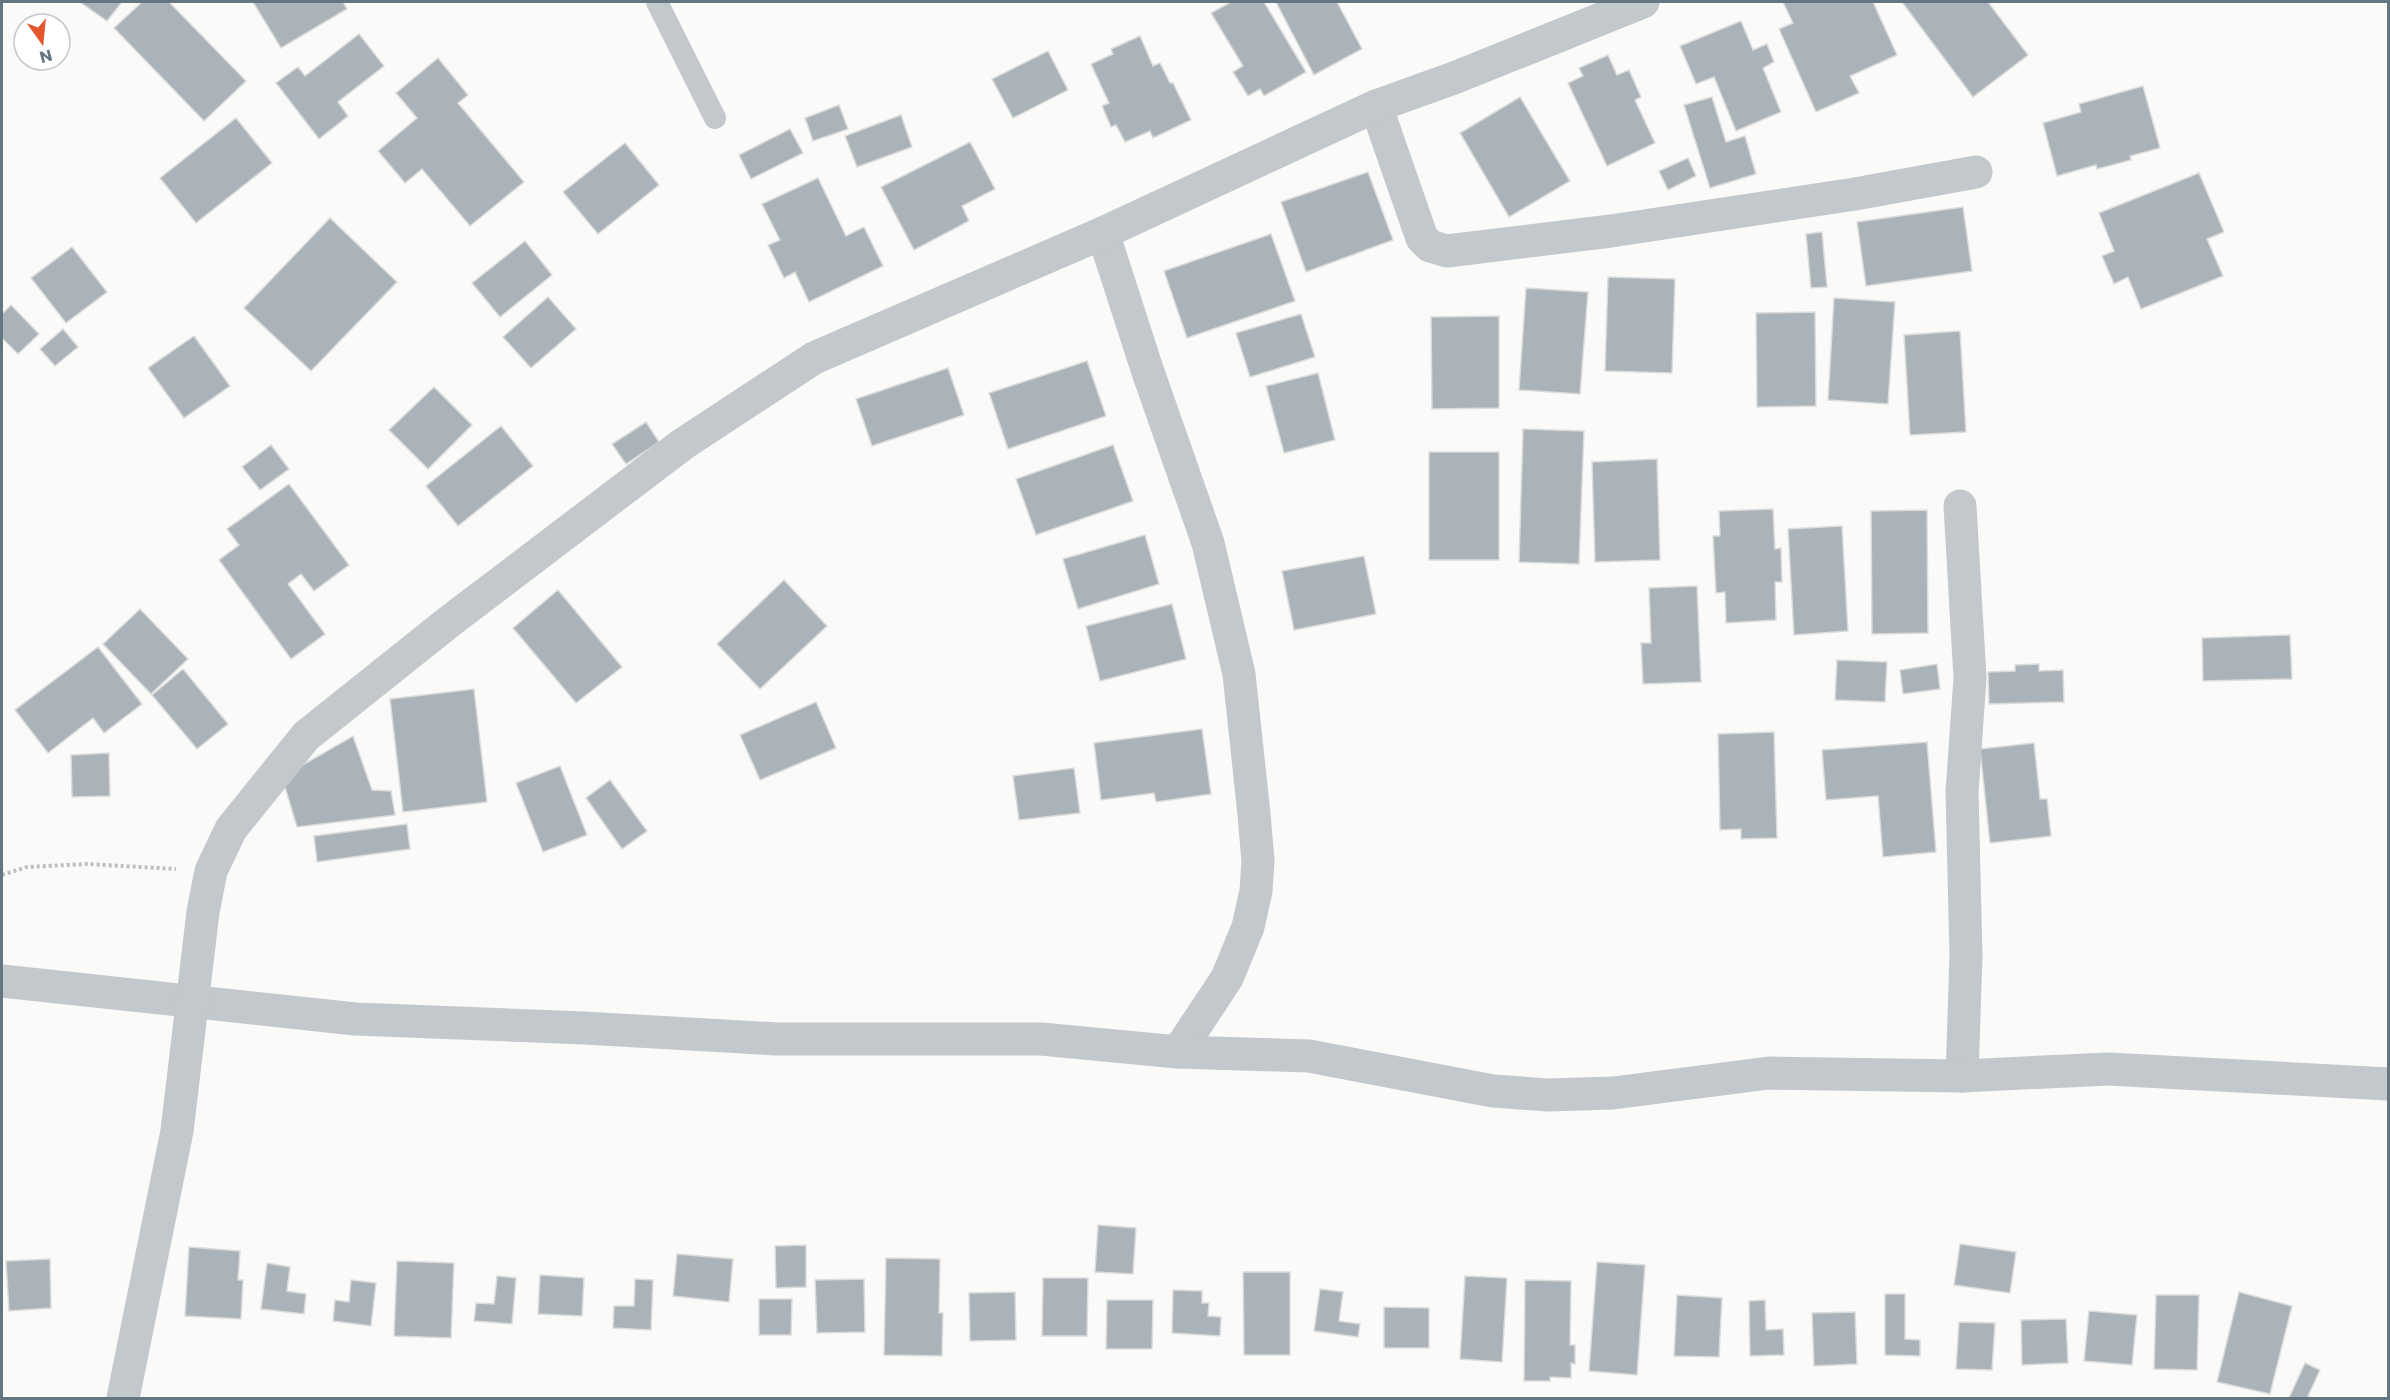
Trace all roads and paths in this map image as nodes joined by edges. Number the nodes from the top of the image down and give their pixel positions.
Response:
1 (657, 2) edge
2 (1643, 2) edge
3 (1376, 106) junction
4 (715, 118) dead end
5 (1976, 172) dead end
6 (1103, 233) junction
7 (1960, 506) dead end
8 (211, 871) junction
9 (2, 875) edge
10 (2, 981) edge
11 (193, 1000) junction
12 (1178, 1052) junction
13 (1962, 1076) junction
14 (2388, 1084) edge
15 (123, 1398) edge

1 - 4 lane
2 - 3 street
3 - 5 street
3 - 6 street
6 - 8 street
6 - 12 street
7 - 13 street
8 - 9 path
8 - 11 street
10 - 11 street
11 - 12 street
11 - 15 street
12 - 13 street
13 - 14 street

